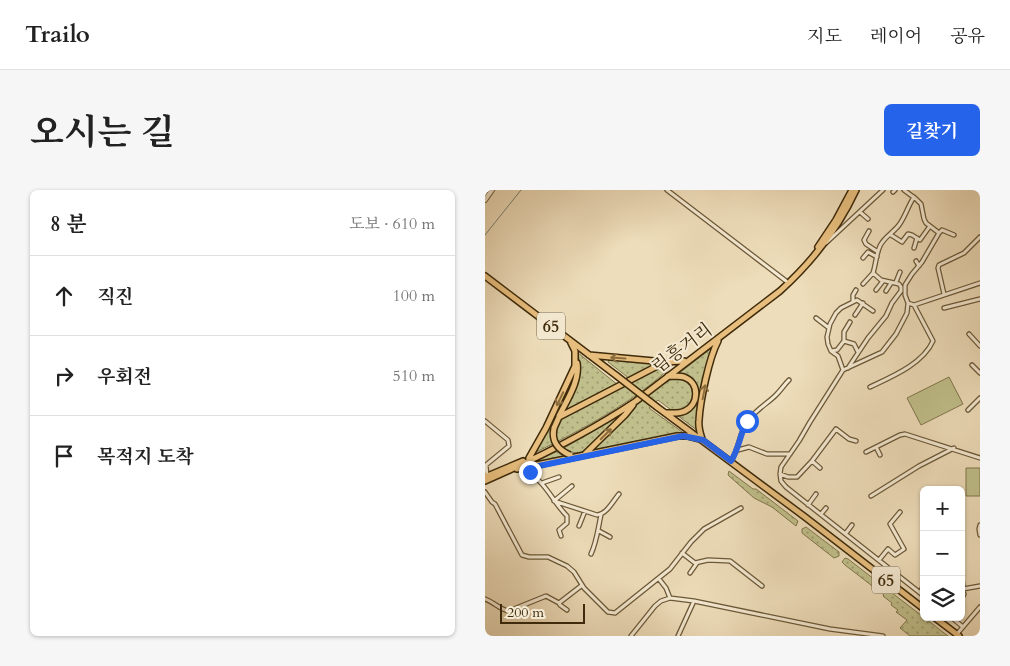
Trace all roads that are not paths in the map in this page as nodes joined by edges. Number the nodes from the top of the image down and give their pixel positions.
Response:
1 (492, 190) edge
2 (667, 190) edge
3 (852, 190) edge
4 (857, 190) edge
5 (883, 190) edge
6 (904, 190) edge
7 (914, 197) junction
8 (485, 200) edge
9 (860, 212) junction
10 (867, 219) dead end
11 (930, 226) junction
12 (869, 231) dead end
13 (939, 233) junction
14 (891, 235) junction
15 (954, 235) dead end
16 (917, 238) junction
17 (980, 238) edge
18 (823, 245) junction
19 (914, 248) dead end
20 (877, 255) junction
21 (863, 258) dead end
22 (916, 261) dead end
23 (919, 266) junction
24 (900, 272) dead end
25 (873, 273) junction
26 (485, 276) edge
27 (787, 281) junction
28 (883, 281) junction
29 (894, 282) junction
30 (863, 284) dead end
31 (980, 284) edge
32 (856, 290) dead end
33 (876, 290) dead end
34 (885, 291) dead end
35 (944, 294) junction
36 (980, 299) edge
37 (853, 301) junction
38 (863, 303) junction
39 (908, 303) junction
40 (914, 305) junction
41 (944, 308) dead end
42 (873, 311) dead end
43 (855, 315) dead end
44 (816, 318) dead end
45 (850, 322) dead end
46 (829, 328) junction
47 (969, 334) dead end
48 (568, 338) junction
49 (719, 338) junction
50 (844, 341) junction
51 (980, 346) edge
52 (831, 351) junction
53 (858, 352) junction
54 (588, 355) junction
55 (576, 358) junction
56 (684, 360) junction
57 (665, 362) junction
58 (972, 365) dead end
59 (848, 368) junction
60 (843, 370) junction
61 (980, 373) edge
62 (668, 376) junction
63 (789, 380) dead end
64 (870, 387) dead end
65 (980, 398) edge
66 (636, 401) junction
67 (968, 410) dead end
68 (666, 413) junction
69 (559, 417) junction
70 (485, 421) edge
71 (703, 440) junction
72 (856, 441) dead end
73 (875, 447) junction
74 (954, 448) junction
75 (737, 450) junction
76 (866, 452) dead end
77 (790, 454) junction
78 (880, 455) dead end
79 (582, 456) junction
80 (529, 458) junction
81 (980, 458) edge
82 (731, 461) junction
83 (812, 461) junction
84 (529, 468) junction
85 (820, 468) dead end
86 (511, 470) junction
87 (780, 474) junction
88 (559, 477) dead end
89 (486, 478) edge
90 (542, 483) junction
91 (572, 486) dead end
92 (485, 492) edge
93 (619, 494) dead end
94 (816, 494) dead end
95 (871, 496) dead end
96 (554, 502) junction
97 (808, 505) junction
98 (741, 508) dead end
99 (826, 508) dead end
100 (585, 511) junction
101 (900, 512) dead end
102 (821, 514) junction
103 (601, 515) junction
104 (852, 525) dead end
105 (980, 525) edge
106 (579, 526) dead end
107 (599, 531) junction
108 (846, 533) junction
109 (980, 534) edge
110 (561, 536) dead end
111 (610, 537) dead end
112 (682, 553) junction
113 (591, 554) dead end
114 (879, 560) junction
115 (698, 563) junction
116 (690, 573) dead end
117 (659, 579) junction
118 (581, 586) junction
119 (762, 586) dead end
120 (980, 586) edge
121 (965, 588) edge
122 (919, 593) edge
123 (670, 598) junction
124 (485, 599) edge
125 (694, 601) junction
126 (559, 603) junction
127 (920, 606) edge
128 (980, 607) edge
129 (567, 610) dead end
130 (939, 621) edge
131 (956, 621) edge
132 (963, 627) junction
133 (957, 635) edge
134 (631, 636) edge
135 (677, 636) edge
136 (883, 636) edge

1 - 8 street
2 - 27 street
3 - 27 main road, 림흥거리
4 - 18 main road, 림흥거리
5 - 9 street
6 - 7 street
7 - 11 street
7 - 14 street
9 - 10 street
9 - 18 street
11 - 13 street
11 - 16 street
12 - 20 street
13 - 15 street
13 - 23 street
14 - 16 street
14 - 20 street
16 - 19 street
17 - 35 street
18 - 49 main road, 림흥거리
20 - 21 street
20 - 25 street
22 - 23 street
23 - 39 street
24 - 29 street
25 - 28 street
25 - 30 street
26 - 48 main road, 65
27 - 56 main road, 림흥거리
28 - 29 street
28 - 33 street
29 - 34 street
29 - 53 street
31 - 35 street
32 - 37 street
35 - 40 street
36 - 41 street
37 - 38 street
37 - 46 street
38 - 42 street
38 - 43 street
39 - 40 street
39 - 59 street
40 - 64 street
44 - 46 street
45 - 50 street
46 - 52 street
47 - 51 street
48 - 54 main road, 65
48 - 55 main road
49 - 62 main road, 림흥거리
71 -> 49 main road
50 - 52 street
50 - 53 street
52 - 60 street
53 - 59 street
57 -> 54 main road
54 - 68 main road, 65, bridge
55 - 69 main road
55 -> 80 main road
56 - 57 main road
56 - 80 main road, 림흥거리
57 - 69 main road
58 - 61 street
59 - 60 street
60 - 77 street
62 - 66 main road, 림흥거리
62 - 68 main road
63 - 75 street
65 - 67 street
79 -> 66 main road
66 - 86 main road, 림흥거리
68 - 71 main road, 65
69 - 79 main road, bridge
70 - 89 street
71 - 79 main road
71 - 82 main road, 65
72 - 83 street
73 - 74 street
73 - 76 street
73 - 78 street
74 - 81 street
74 - 95 street
75 - 77 street
75 - 82 street
77 - 87 street
79 - 84 main road
80 - 89 main road, 림흥거리
82 - 127 main road, 65
83 - 85 street
83 - 87 street
84 - 86 main road
84 - 90 street
86 - 89 main road, 림흥거리
87 - 97 street
88 - 90 street
90 - 96 street
91 - 96 street
92 - 118 street
93 - 103 street
94 - 97 street
96 - 100 street
96 - 110 street
97 - 102 street
98 - 112 street
99 - 102 street
100 - 103 street
100 - 106 street
101 - 114 street
102 - 108 street
103 - 107 street
104 - 108 street
105 - 109 street
107 - 111 street
107 - 113 street
108 - 114 street
112 - 115 street
112 - 117 street
114 - 122 street
115 - 116 street
115 - 119 street
117 - 118 street
117 - 123 street
118 - 126 street
120 - 121 street
123 - 125 street
123 - 134 street
124 - 126 street
125 - 135 street
125 - 136 street
126 - 129 street
128 - 132 street
130 - 133 main road
131 - 132 street
132 - 133 street

